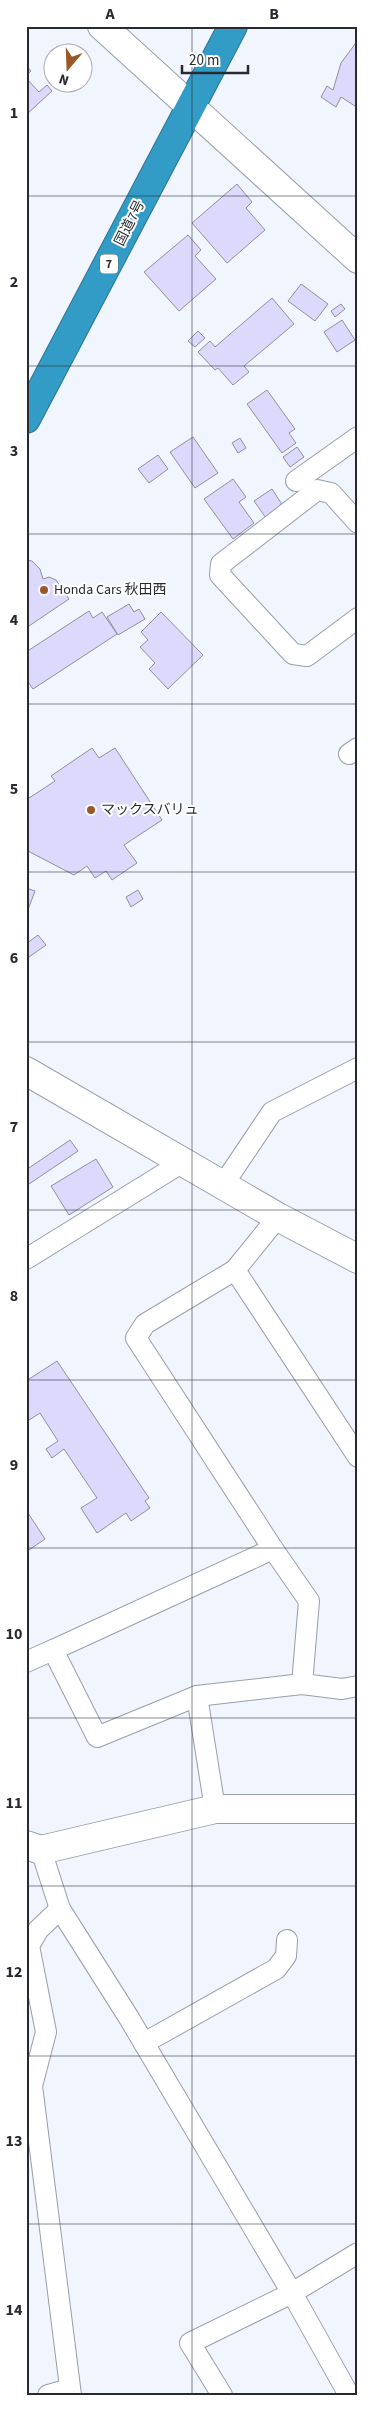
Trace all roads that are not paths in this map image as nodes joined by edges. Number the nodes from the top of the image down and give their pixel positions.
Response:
1 (102, 26) edge
2 (233, 26) edge
3 (190, 108) junction
4 (358, 258) edge
5 (26, 419) edge
6 (358, 437) edge
7 (296, 481) dead end
8 (358, 523) edge
9 (358, 618) edge
10 (358, 1068) edge
11 (26, 1071) edge
12 (183, 1162) junction
13 (223, 1185) junction
14 (278, 1217) junction
15 (26, 1259) edge
16 (358, 1259) edge
17 (235, 1270) junction
18 (358, 1457) edge
19 (272, 1549) junction
20 (53, 1650) junction
21 (26, 1662) edge
22 (302, 1684) junction
23 (358, 1686) edge
24 (197, 1696) junction
25 (215, 1809) junction
26 (358, 1809) edge
27 (33, 1848) edge
28 (60, 1909) junction
29 (287, 1940) dead end
30 (144, 2043) junction
31 (358, 2252) edge
32 (292, 2293) junction
33 (70, 2392) edge
34 (48, 2395) edge
35 (222, 2395) edge
36 (348, 2395) edge

1 - 3 street
2 - 3 highway, 国道7号 / 7
3 - 4 street
3 - 5 highway, 国道7号 / 7
6 - 7 street
8 - 9 street
10 - 13 street
11 - 12 street
12 - 13 street
12 - 15 street
13 - 14 street
14 - 16 street
14 - 17 street
17 - 18 street
17 - 19 street
19 - 20 street
19 - 22 street
20 - 21 street
20 - 24 street
22 - 23 street
22 - 24 street
24 - 25 street
25 - 26 street
25 - 27 street
27 - 28 street
28 - 30 street
28 - 33 street
29 - 30 street
30 - 32 street
31 - 32 street
32 - 35 street
32 - 36 street
33 - 34 street

